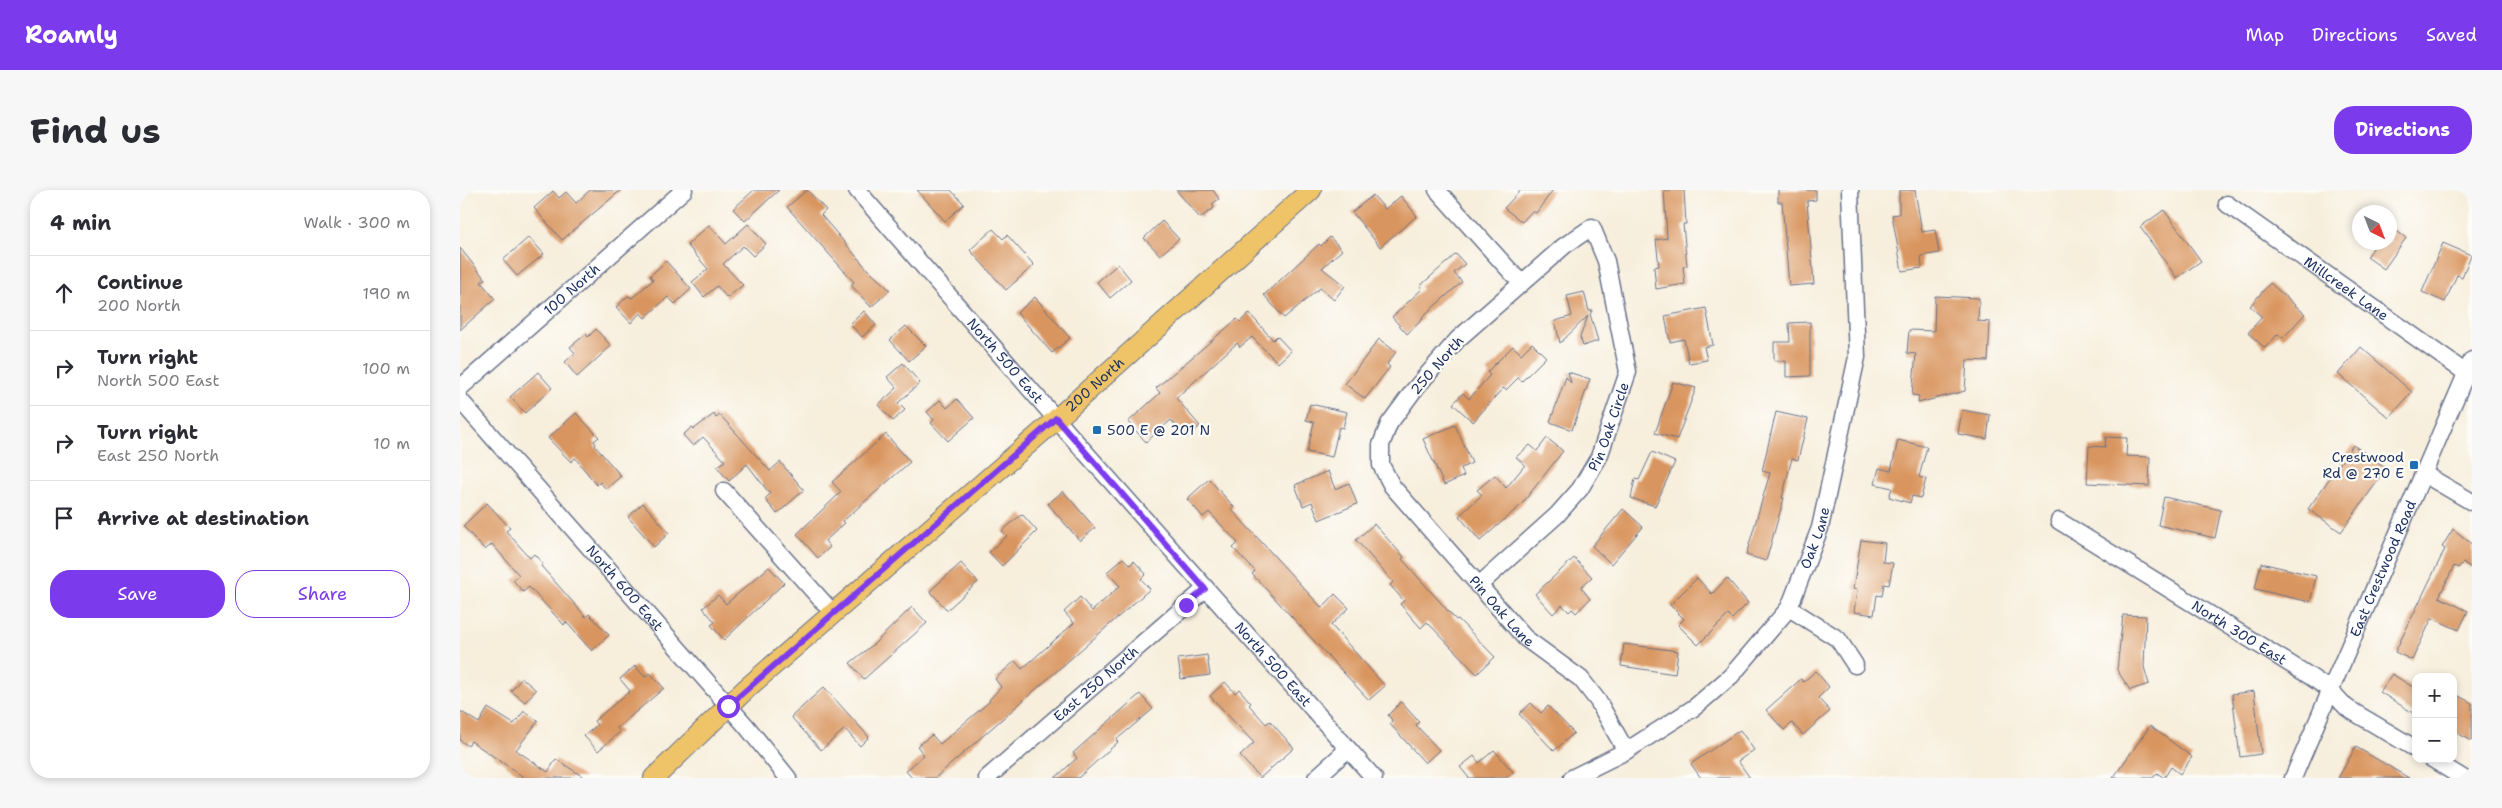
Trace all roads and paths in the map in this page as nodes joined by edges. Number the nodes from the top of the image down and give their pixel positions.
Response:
1 (684, 190) edge
2 (857, 190) edge
3 (1311, 190) edge
4 (1437, 190) edge
5 (1850, 190) edge
6 (2227, 204) dead end
7 (1521, 283) junction
8 (2469, 367) edge
9 (460, 388) edge
10 (460, 400) edge
11 (1056, 418) junction
12 (1381, 465) joint
13 (2424, 474) junction
14 (724, 491) dead end
15 (2472, 502) edge
16 (2060, 521) dead end
17 (1478, 586) junction
18 (1205, 589) junction
19 (1789, 608) junction
20 (832, 612) junction
21 (1855, 665) dead end
22 (2330, 690) junction
23 (728, 706) junction
24 (2412, 747) edge
25 (1348, 749) junction
26 (1626, 751) junction
27 (2439, 763) edge
28 (654, 778) edge
29 (788, 778) edge
30 (987, 778) edge
31 (1316, 778) edge
32 (1374, 778) edge
33 (1572, 778) edge
34 (2293, 778) edge
35 (2463, 778) edge

1 - 9 street, 100 North
2 - 11 street, North 500 East
3 - 11 main road, 200 North
4 - 7 street
5 - 19 street, Oak Lane
6 - 8 street, Millcreek Lane
7 - 12 street, 250 North
7 - 17 street, Pin Oak Circle
8 - 13 street, East Crestwood Road
10 - 23 street, North 600 East
11 - 18 street, North 500 East
11 - 20 main road, 200 North
12 - 17 street, Pin Oak Lane
13 - 15 street
13 - 22 street, East Crestwood Road
14 - 20 street
16 - 22 street, North 300 East
17 - 26 street, Pin Oak Lane
18 - 25 street, North 500 East
18 - 30 street, East 250 North
19 - 21 street
19 - 26 street, Oak Lane
20 - 23 main road, 200 North
22 - 24 street, North 300 East
22 - 34 street, East Crestwood Road
23 - 28 main road, 200 North
23 - 29 street, North 600 East
25 - 31 street
25 - 32 street, North 500 East
26 - 33 street, Oak Lane
27 - 35 street

